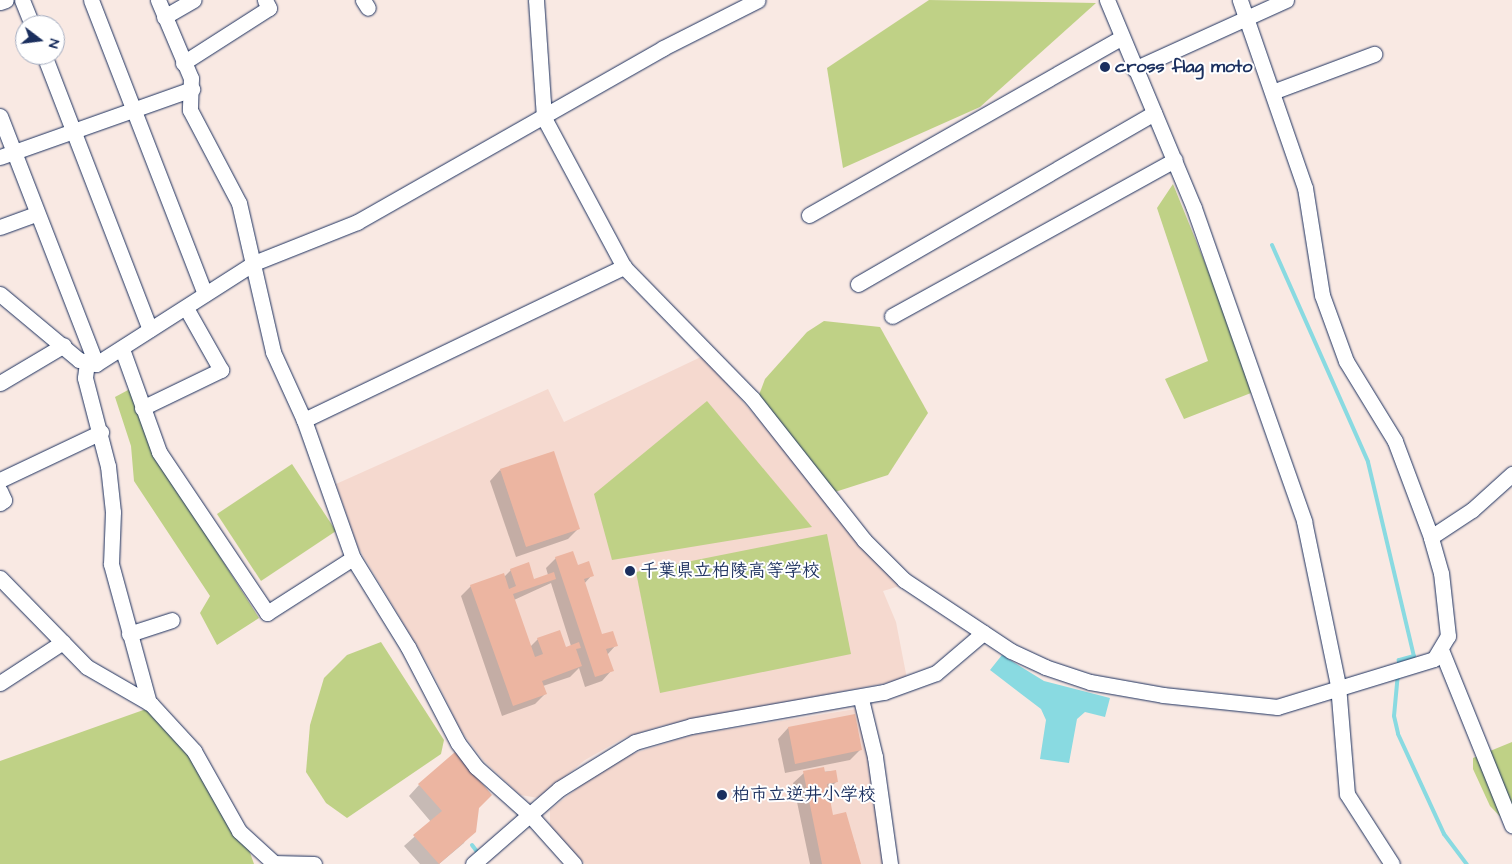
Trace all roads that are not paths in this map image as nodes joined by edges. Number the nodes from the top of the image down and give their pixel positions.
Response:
1 (6, 0) edge
2 (22, 0) edge
3 (91, 0) edge
4 (158, 0) edge
5 (193, 0) edge
6 (265, 0) edge
7 (536, 0) edge
8 (758, 0) edge
9 (1106, 0) edge
10 (1240, 0) edge
11 (1286, 0) edge
12 (0, 2) edge
13 (28, 15) edge
14 (164, 17) junction
15 (1247, 17) junction
16 (1121, 38) junction
17 (1374, 54) dead end
18 (183, 62) junction
19 (48, 65) edge
20 (1134, 69) junction
21 (192, 89) junction
22 (1275, 91) junction
23 (132, 107) junction
24 (1154, 113) junction
25 (0, 116) edge
26 (544, 118) junction
27 (74, 130) junction
28 (7, 155) edge
29 (1175, 160) junction
30 (36, 214) junction
31 (809, 215) dead end
32 (0, 227) edge
33 (254, 263) junction
34 (624, 268) junction
35 (858, 284) dead end
36 (0, 294) edge
37 (205, 294) junction
38 (186, 308) junction
39 (6, 309) edge
40 (892, 316) dead end
41 (150, 329) junction
42 (64, 345) junction
43 (122, 349) junction
44 (92, 364) junction
45 (0, 383) edge
46 (142, 408) junction
47 (304, 420) junction
48 (101, 432) junction
49 (1512, 474) edge
50 (0, 480) edge
51 (0, 491) edge
52 (0, 502) edge
53 (1431, 537) junction
54 (352, 558) junction
55 (1, 581) edge
56 (172, 620) dead end
57 (983, 632) junction
58 (129, 634) junction
59 (63, 642) junction
60 (1442, 652) junction
61 (0, 683) edge
62 (1338, 685) junction
63 (861, 699) junction
64 (149, 704) junction
65 (530, 815) junction
66 (1512, 825) edge
67 (274, 863) edge
68 (314, 864) edge
69 (473, 864) edge
70 (574, 864) edge
71 (890, 864) edge
72 (1392, 864) edge

1 - 12 street
2 - 13 street
3 - 23 street
4 - 14 street
5 - 14 street
6 - 18 street
7 - 26 street
8 - 26 street
9 - 16 street
10 - 15 street
11 - 15 street
14 - 18 street
15 - 20 street
15 - 22 street
16 - 20 street
16 - 31 street
17 - 22 street
18 - 21 street
19 - 27 street
20 - 24 street
21 - 23 street
21 - 33 street
22 - 53 street
23 - 27 street
23 - 37 street
24 - 29 street
24 - 35 street
25 - 28 street
26 - 33 street
26 - 34 street
27 - 28 street
27 - 41 street
28 - 30 street
29 - 40 street
29 - 62 street
30 - 32 street
30 - 44 street
33 - 37 street
33 - 47 street
34 - 47 street
34 - 57 street
36 - 39 street
37 - 38 street
38 - 41 street
38 - 46 street
39 - 42 street
41 - 43 street
42 - 44 street
42 - 45 street
43 - 44 street
43 - 46 street
44 - 48 street
46 - 54 street
47 - 54 street
48 - 50 street
48 - 58 street
49 - 53 street
51 - 52 street
53 - 60 street
54 - 65 street
55 - 59 street
56 - 58 street
57 - 62 street
57 - 63 street
58 - 64 street
59 - 61 street
59 - 64 street
60 - 62 street
60 - 66 street
62 - 72 street
63 - 65 street
63 - 71 street
64 - 67 street
65 - 69 street
65 - 70 street
67 - 68 street

